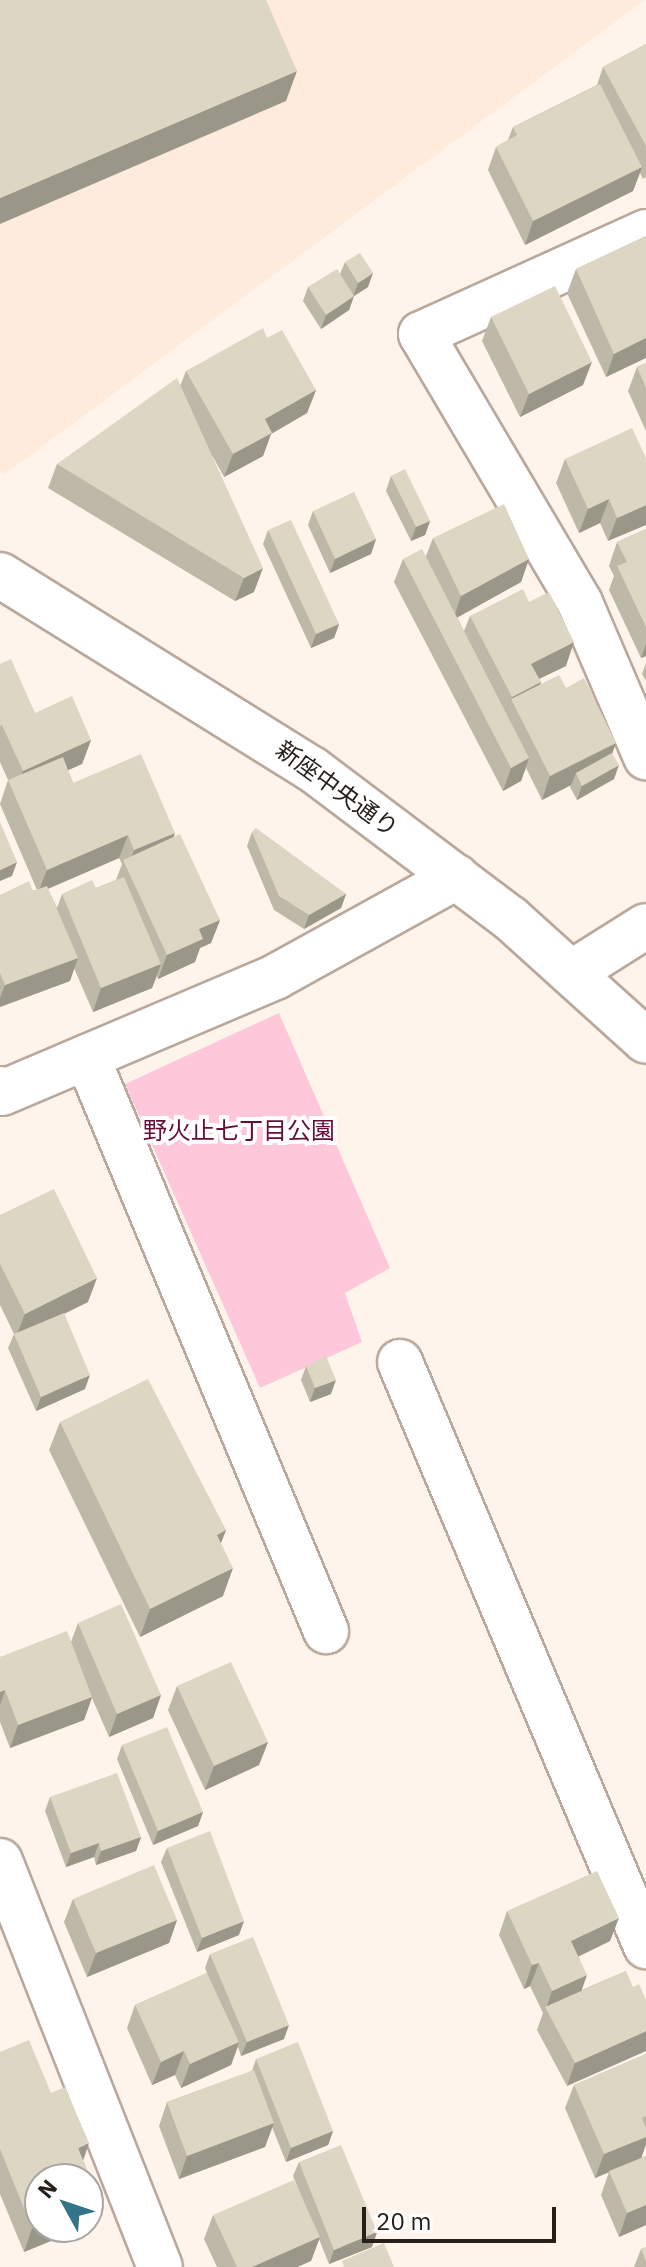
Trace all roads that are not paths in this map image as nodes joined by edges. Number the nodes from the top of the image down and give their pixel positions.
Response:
1 (646, 232) edge
2 (0, 575) edge
3 (646, 757) edge
4 (456, 877) junction
5 (646, 926) edge
6 (573, 972) junction
7 (646, 1041) edge
8 (87, 1057) junction
9 (0, 1089) edge
10 (400, 1362) dead end
11 (326, 1631) dead end
12 (0, 1861) edge
13 (646, 1946) edge
14 (160, 2267) edge

1 - 3 street
2 - 4 street, 新座中央通り
4 - 6 street, 新座中央通り
4 - 8 street
5 - 6 street
6 - 7 street, 新座中央通り
8 - 9 street
8 - 11 street
10 - 13 street
12 - 14 street

